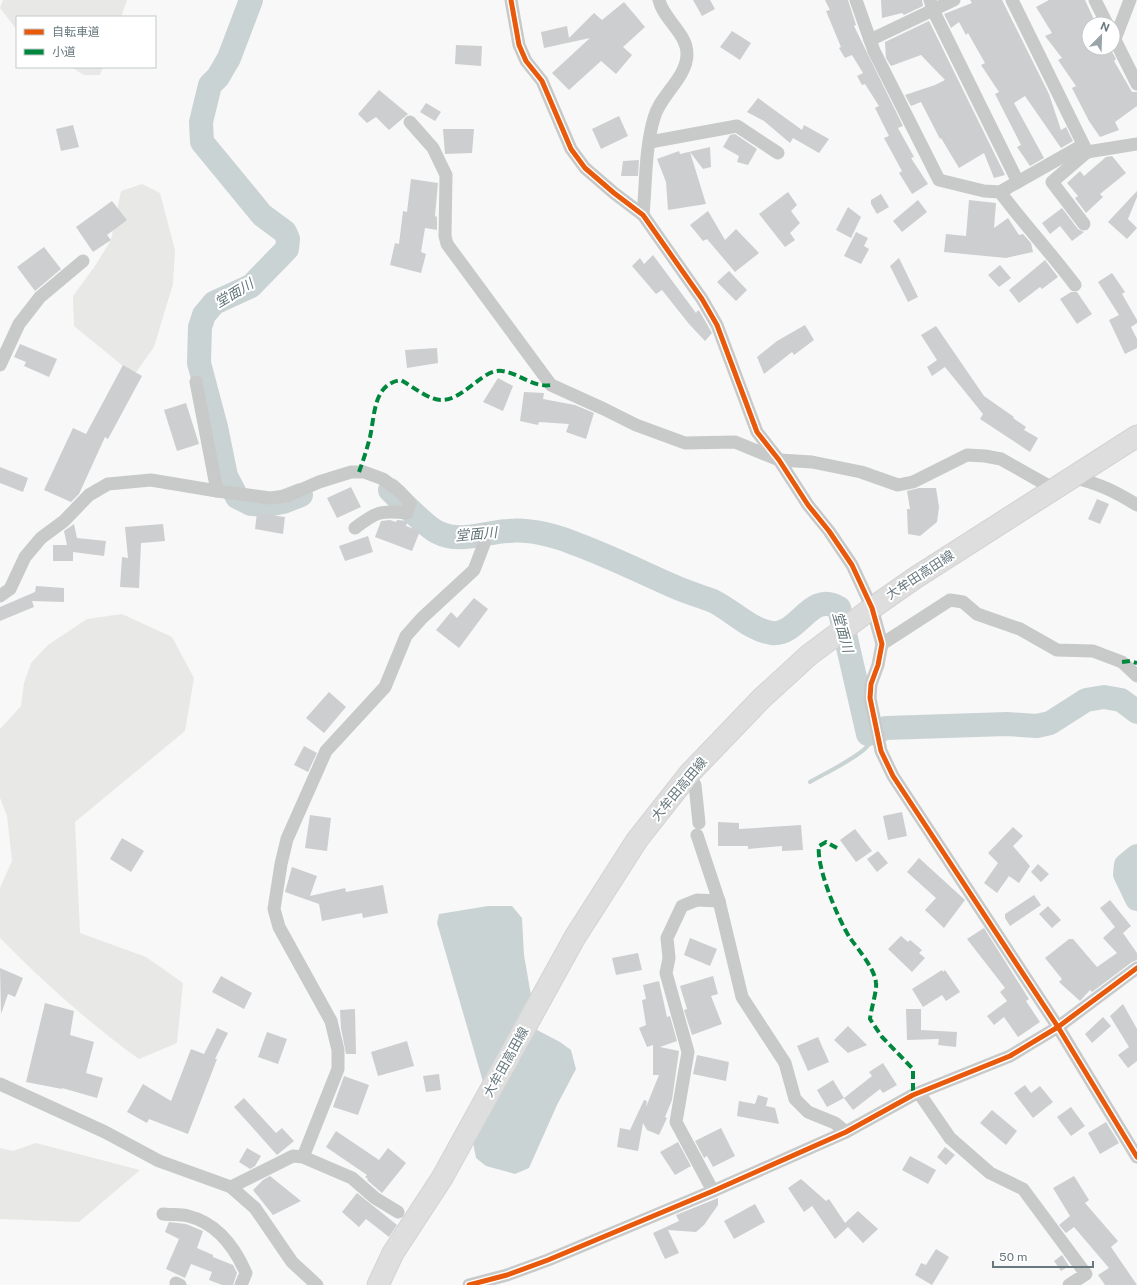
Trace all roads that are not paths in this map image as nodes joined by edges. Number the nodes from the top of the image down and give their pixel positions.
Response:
1 (510, 0) edge
2 (659, 0) edge
3 (856, 0) edge
4 (954, 0) edge
5 (1012, 0) edge
6 (1095, 0) edge
7 (1130, 0) edge
8 (931, 5) edge
9 (1103, 16) edge
10 (1121, 21) edge
11 (870, 40) junction
12 (1121, 51) edge
13 (1137, 84) edge
14 (410, 122) dead end
15 (650, 142) junction
16 (1137, 144) edge
17 (1085, 148) junction
18 (778, 153) dead end
19 (1018, 182) junction
20 (1000, 192) junction
21 (643, 215) junction
22 (1084, 224) dead end
23 (83, 261) dead end
24 (1075, 285) dead end
25 (0, 365) edge
26 (196, 382) dead end
27 (1137, 436) edge
28 (779, 460) junction
29 (1072, 477) junction
30 (1054, 489) junction
31 (217, 491) junction
32 (1137, 505) edge
33 (355, 528) dead end
34 (485, 530) dead end
35 (0, 596) edge
36 (872, 608) junction
37 (882, 644) junction
38 (1137, 676) edge
39 (689, 774) junction
40 (719, 901) junction
41 (1137, 968) edge
42 (1058, 1027) junction
43 (0, 1084) edge
44 (919, 1093) junction
45 (846, 1132) junction
46 (303, 1157) junction
47 (1137, 1157) edge
48 (231, 1187) junction
49 (713, 1191) junction
50 (398, 1212) dead end
51 (163, 1214) dead end
52 (241, 1285) edge
53 (317, 1285) edge
54 (378, 1285) edge
55 (469, 1285) edge
56 (1069, 1285) edge

1 - 21 street
2 - 15 street
3 - 11 street
4 - 8 street
5 - 17 street
6 - 9 street
7 - 10 street
8 - 11 street
8 - 19 street
11 - 20 street
12 - 13 street
14 - 28 street
15 - 18 street
15 - 21 street
16 - 17 street
17 - 19 street
17 - 22 street
19 - 20 street
20 - 24 street
21 - 28 street
23 - 25 street
26 - 31 street
27 - 29 main road, 大牟田高田線
28 - 30 street
28 - 36 street
29 - 30 main road, 大牟田高田線
29 - 32 street
30 - 36 main road, 大牟田高田線
31 - 33 street
31 - 35 street
34 - 46 street
36 - 37 street
36 - 39 main road, 大牟田高田線
37 - 38 street
37 - 42 street
39 - 40 street
39 - 54 main road, 大牟田高田線
40 - 45 street
40 - 49 street
41 - 42 street
42 - 44 street
42 - 47 street
43 - 48 street
44 - 45 street
44 - 56 street
45 - 49 street
46 - 48 street
46 - 50 street
48 - 53 street
49 - 55 street
51 - 52 street

